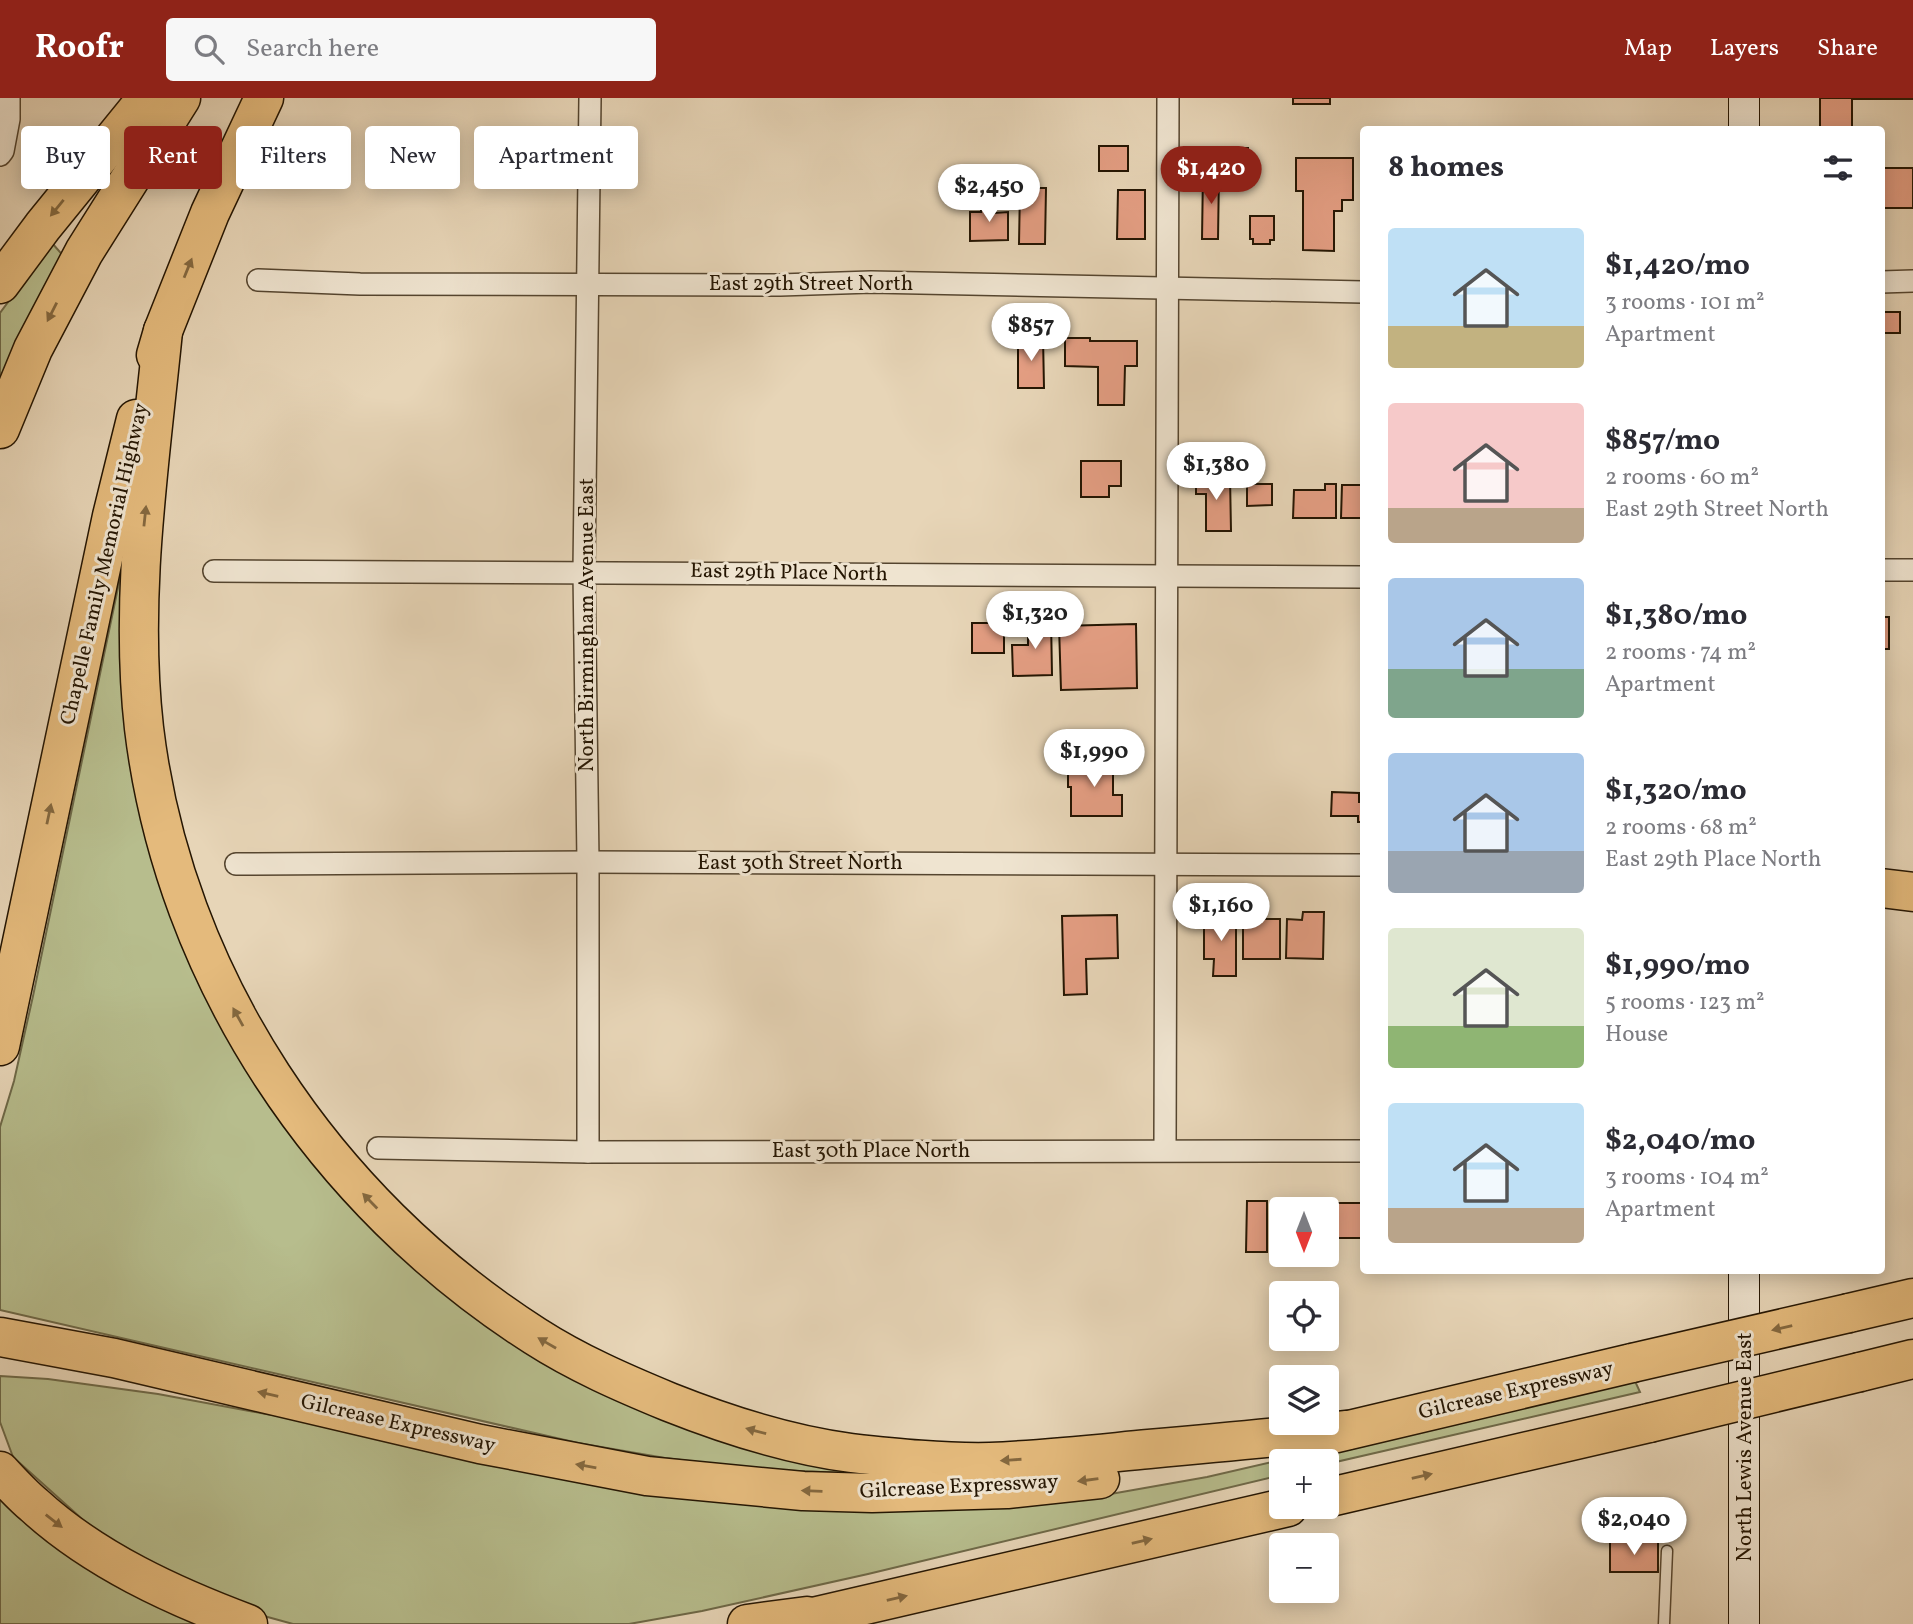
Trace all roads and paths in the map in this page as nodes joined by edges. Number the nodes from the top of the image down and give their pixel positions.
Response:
1 (9, 98) edge
2 (147, 98) edge
3 (181, 98) edge
4 (264, 98) edge
5 (590, 98) edge
6 (1168, 98) edge
7 (1744, 98) edge
8 (1744, 126) edge
9 (0, 155) edge
10 (258, 280) dead end
11 (1913, 281) edge
12 (1885, 282) edge
13 (0, 284) edge
14 (589, 284) junction
15 (1166, 288) junction
16 (1360, 292) edge
17 (163, 331) junction
18 (0, 429) edge
19 (214, 570) dead end
20 (1885, 570) edge
21 (1913, 570) edge
22 (584, 571) junction
23 (1167, 576) junction
24 (1360, 577) edge
25 (588, 862) junction
26 (236, 864) dead end
27 (1165, 865) junction
28 (1360, 865) edge
29 (1885, 874) edge
30 (1913, 877) edge
31 (35, 881) junction
32 (1885, 888) edge
33 (1913, 892) edge
34 (0, 988) edge
35 (0, 1046) edge
36 (378, 1148) dead end
37 (1165, 1150) junction
38 (1360, 1151) edge
39 (588, 1152) junction
40 (1744, 1274) edge
41 (1913, 1298) edge
42 (8, 1347) edge
43 (1913, 1359) edge
44 (1347, 1430) junction
45 (2, 1473) edge
46 (1339, 1495) edge
47 (1269, 1511) edge
48 (1667, 1551) dead end
49 (830, 1614) junction
50 (248, 1624) edge
51 (747, 1624) edge
52 (783, 1624) edge
53 (1664, 1624) edge
54 (1744, 1624) edge

1 - 9 street
2 -> 13 highway
3 -> 18 highway
17 -> 4 highway, Chapelle Family Memorial Highway
5 - 14 street, North Birmingham Avenue East
6 - 15 street
7 - 8 main road
10 - 14 street, East 29th Street North
11 - 12 street
14 - 15 street, East 29th Street North
14 - 22 street, North Birmingham Avenue East
15 - 16 street, East 29th Street North
15 - 23 street
31 -> 17 highway, Chapelle Family Memorial Highway
44 -> 17 highway
19 - 22 street, East 29th Place North
20 - 21 street
22 - 23 street, East 29th Place North
22 - 25 street, North Birmingham Avenue East
23 - 24 street, East 29th Place North
23 - 27 street
25 - 26 street, East 30th Street North
25 - 27 street, East 30th Street North
25 - 39 street, North Birmingham Avenue East
27 - 28 street, East 30th Street North
27 - 37 street
29 - 30 highway
31 - 34 highway
31 - 35 highway, Chapelle Family Memorial Highway
32 - 33 highway
36 - 39 street, East 30th Place North
37 - 38 street, East 30th Place North
37 - 39 street, East 30th Place North
40 - 54 main road, North Lewis Avenue East
41 -> 44 highway, Gilcrease Expressway, bridge
44 -> 42 highway, Gilcrease Expressway
46 -> 43 highway, bridge
45 -> 50 highway
49 -> 47 highway
48 - 53 lane
49 - 51 highway
49 - 52 highway

